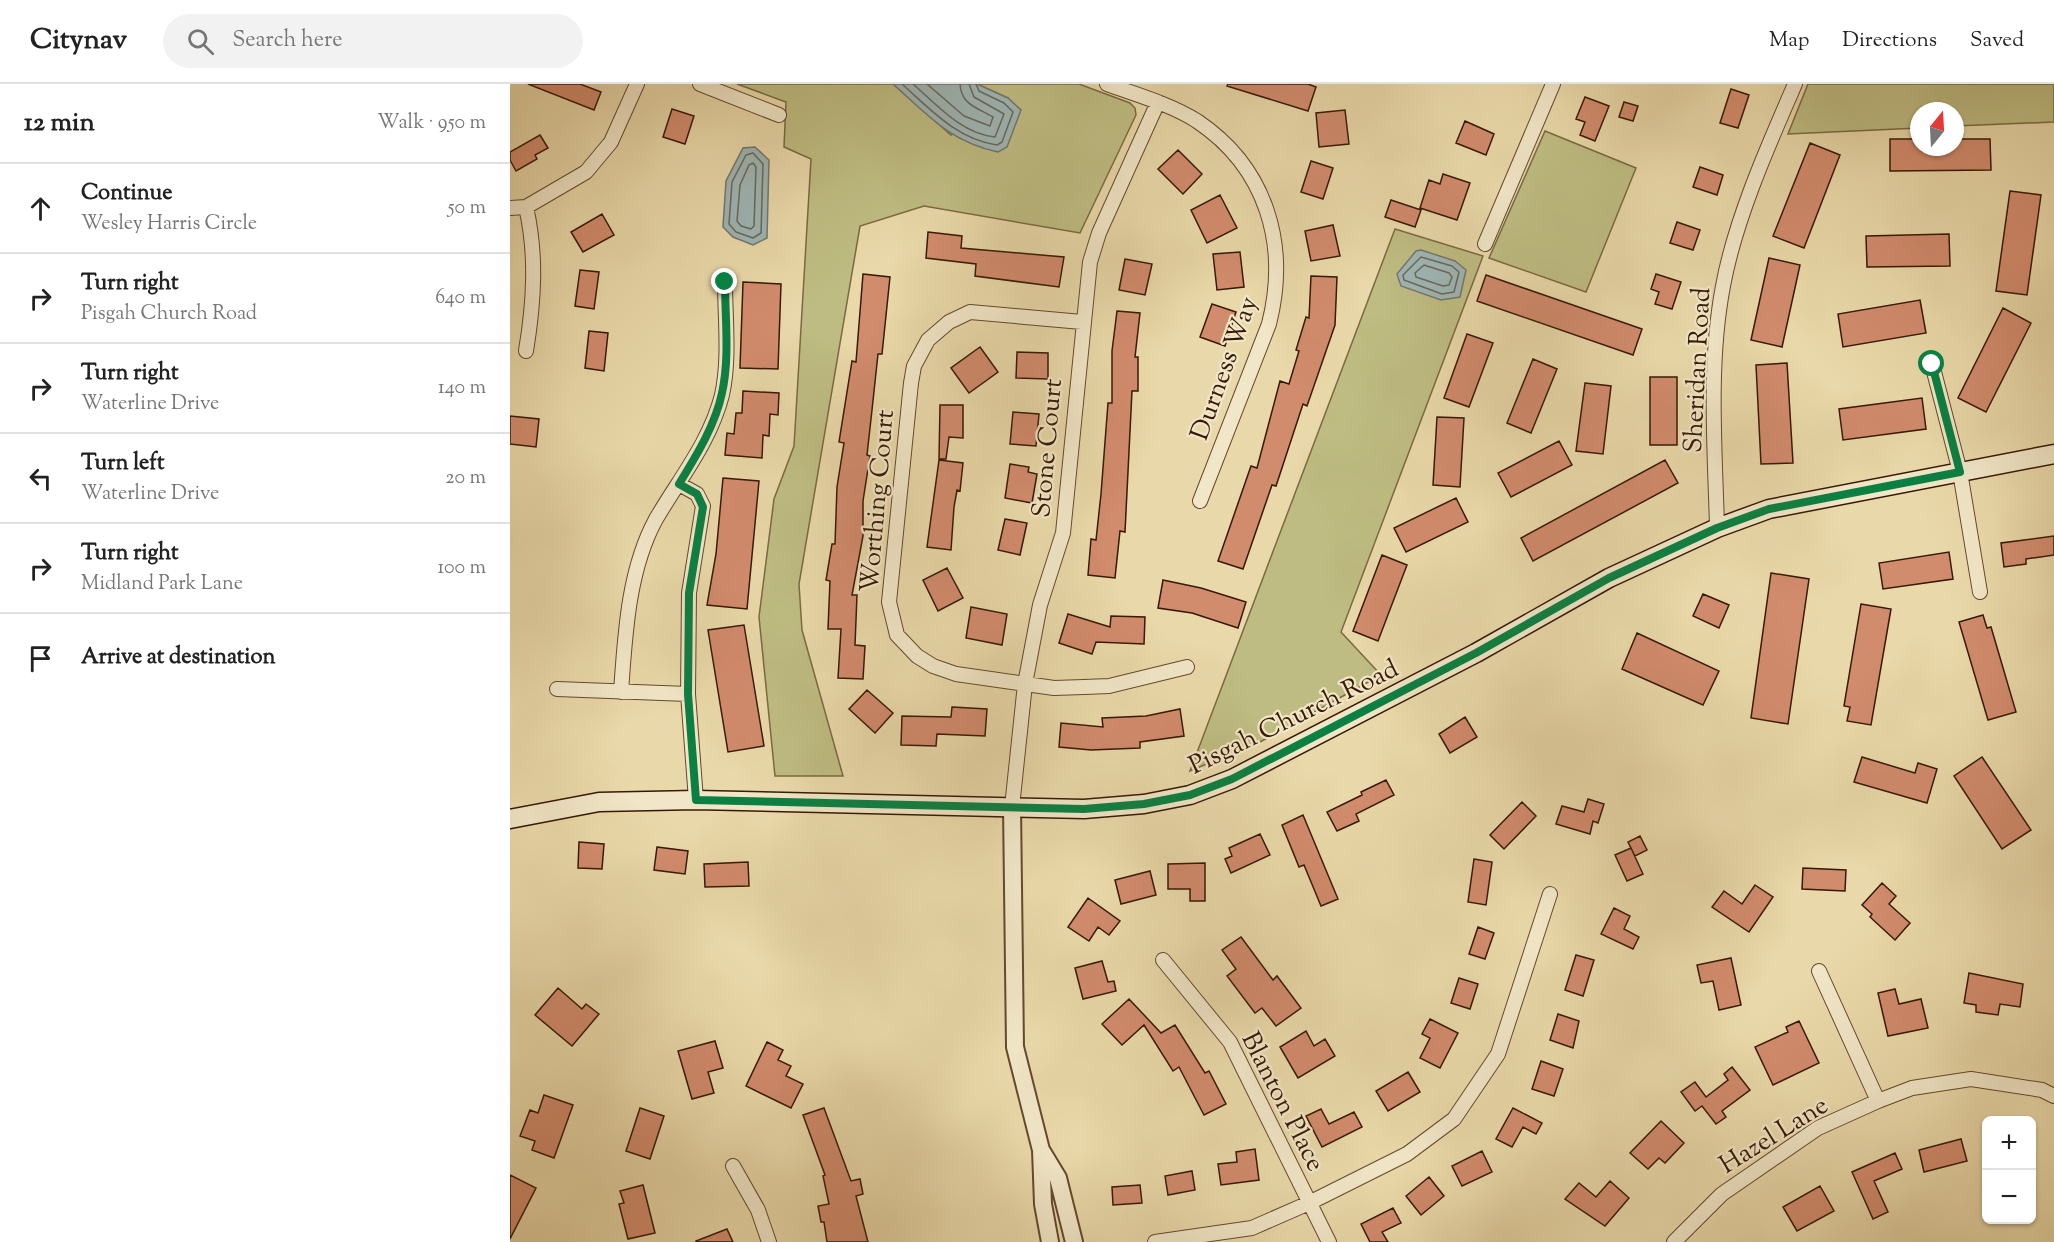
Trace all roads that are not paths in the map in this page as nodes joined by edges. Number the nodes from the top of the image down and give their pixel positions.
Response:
1 (637, 84) edge
2 (700, 84) edge
3 (1107, 84) edge
4 (1552, 84) edge
5 (1795, 84) edge
6 (1158, 102) junction
7 (779, 115) dead end
8 (526, 207) junction
9 (510, 208) edge
10 (1485, 244) dead end
11 (725, 282) dead end
12 (1082, 322) junction
13 (526, 351) dead end
14 (1932, 364) dead end
15 (2054, 454) edge
16 (1960, 472) junction
17 (679, 484) junction
18 (1200, 501) dead end
19 (1717, 528) junction
20 (1980, 592) dead end
21 (1187, 667) dead end
22 (1025, 684) junction
23 (557, 689) dead end
24 (621, 692) junction
25 (688, 694) junction
26 (696, 800) junction
27 (1012, 807) junction
28 (510, 819) edge
29 (1550, 894) dead end
30 (1163, 960) dead end
31 (1819, 971) dead end
32 (2054, 1096) edge
33 (1878, 1101) junction
34 (1041, 1150) junction
35 (733, 1166) dead end
36 (1309, 1203) junction
37 (769, 1242) edge
38 (1050, 1242) edge
39 (1074, 1242) edge
40 (1155, 1242) edge
41 (1329, 1242) edge
42 (1674, 1242) edge

1 - 8 street
2 - 7 street
3 - 6 street, Durness Way
4 - 10 street
5 - 19 street, Sheridan Road
6 - 12 street, Stone Court
6 - 18 street, Durness Way
8 - 9 street
8 - 13 street
11 - 17 street
12 - 22 street, Stone Court
12 - 22 street, Worthing Court
14 - 16 street
15 - 16 main road, Pisgah Church Road
16 - 19 main road, Pisgah Church Road
16 - 20 street
17 - 24 street
17 - 25 street
19 - 27 main road, Pisgah Church Road
21 - 22 street, Worthing Court
22 - 27 street, Stone Court
23 - 24 street
24 - 25 street
25 - 26 street
26 - 27 main road, Pisgah Church Road
26 - 28 main road, Pisgah Church Road
27 - 34 street
29 - 36 street
30 - 36 street, Blanton Place
31 - 33 street
32 - 33 street, Hazel Lane
33 - 42 street, Hazel Lane
34 - 38 street
34 - 39 street
35 - 37 street
36 - 40 street
36 - 41 street, Blanton Place

